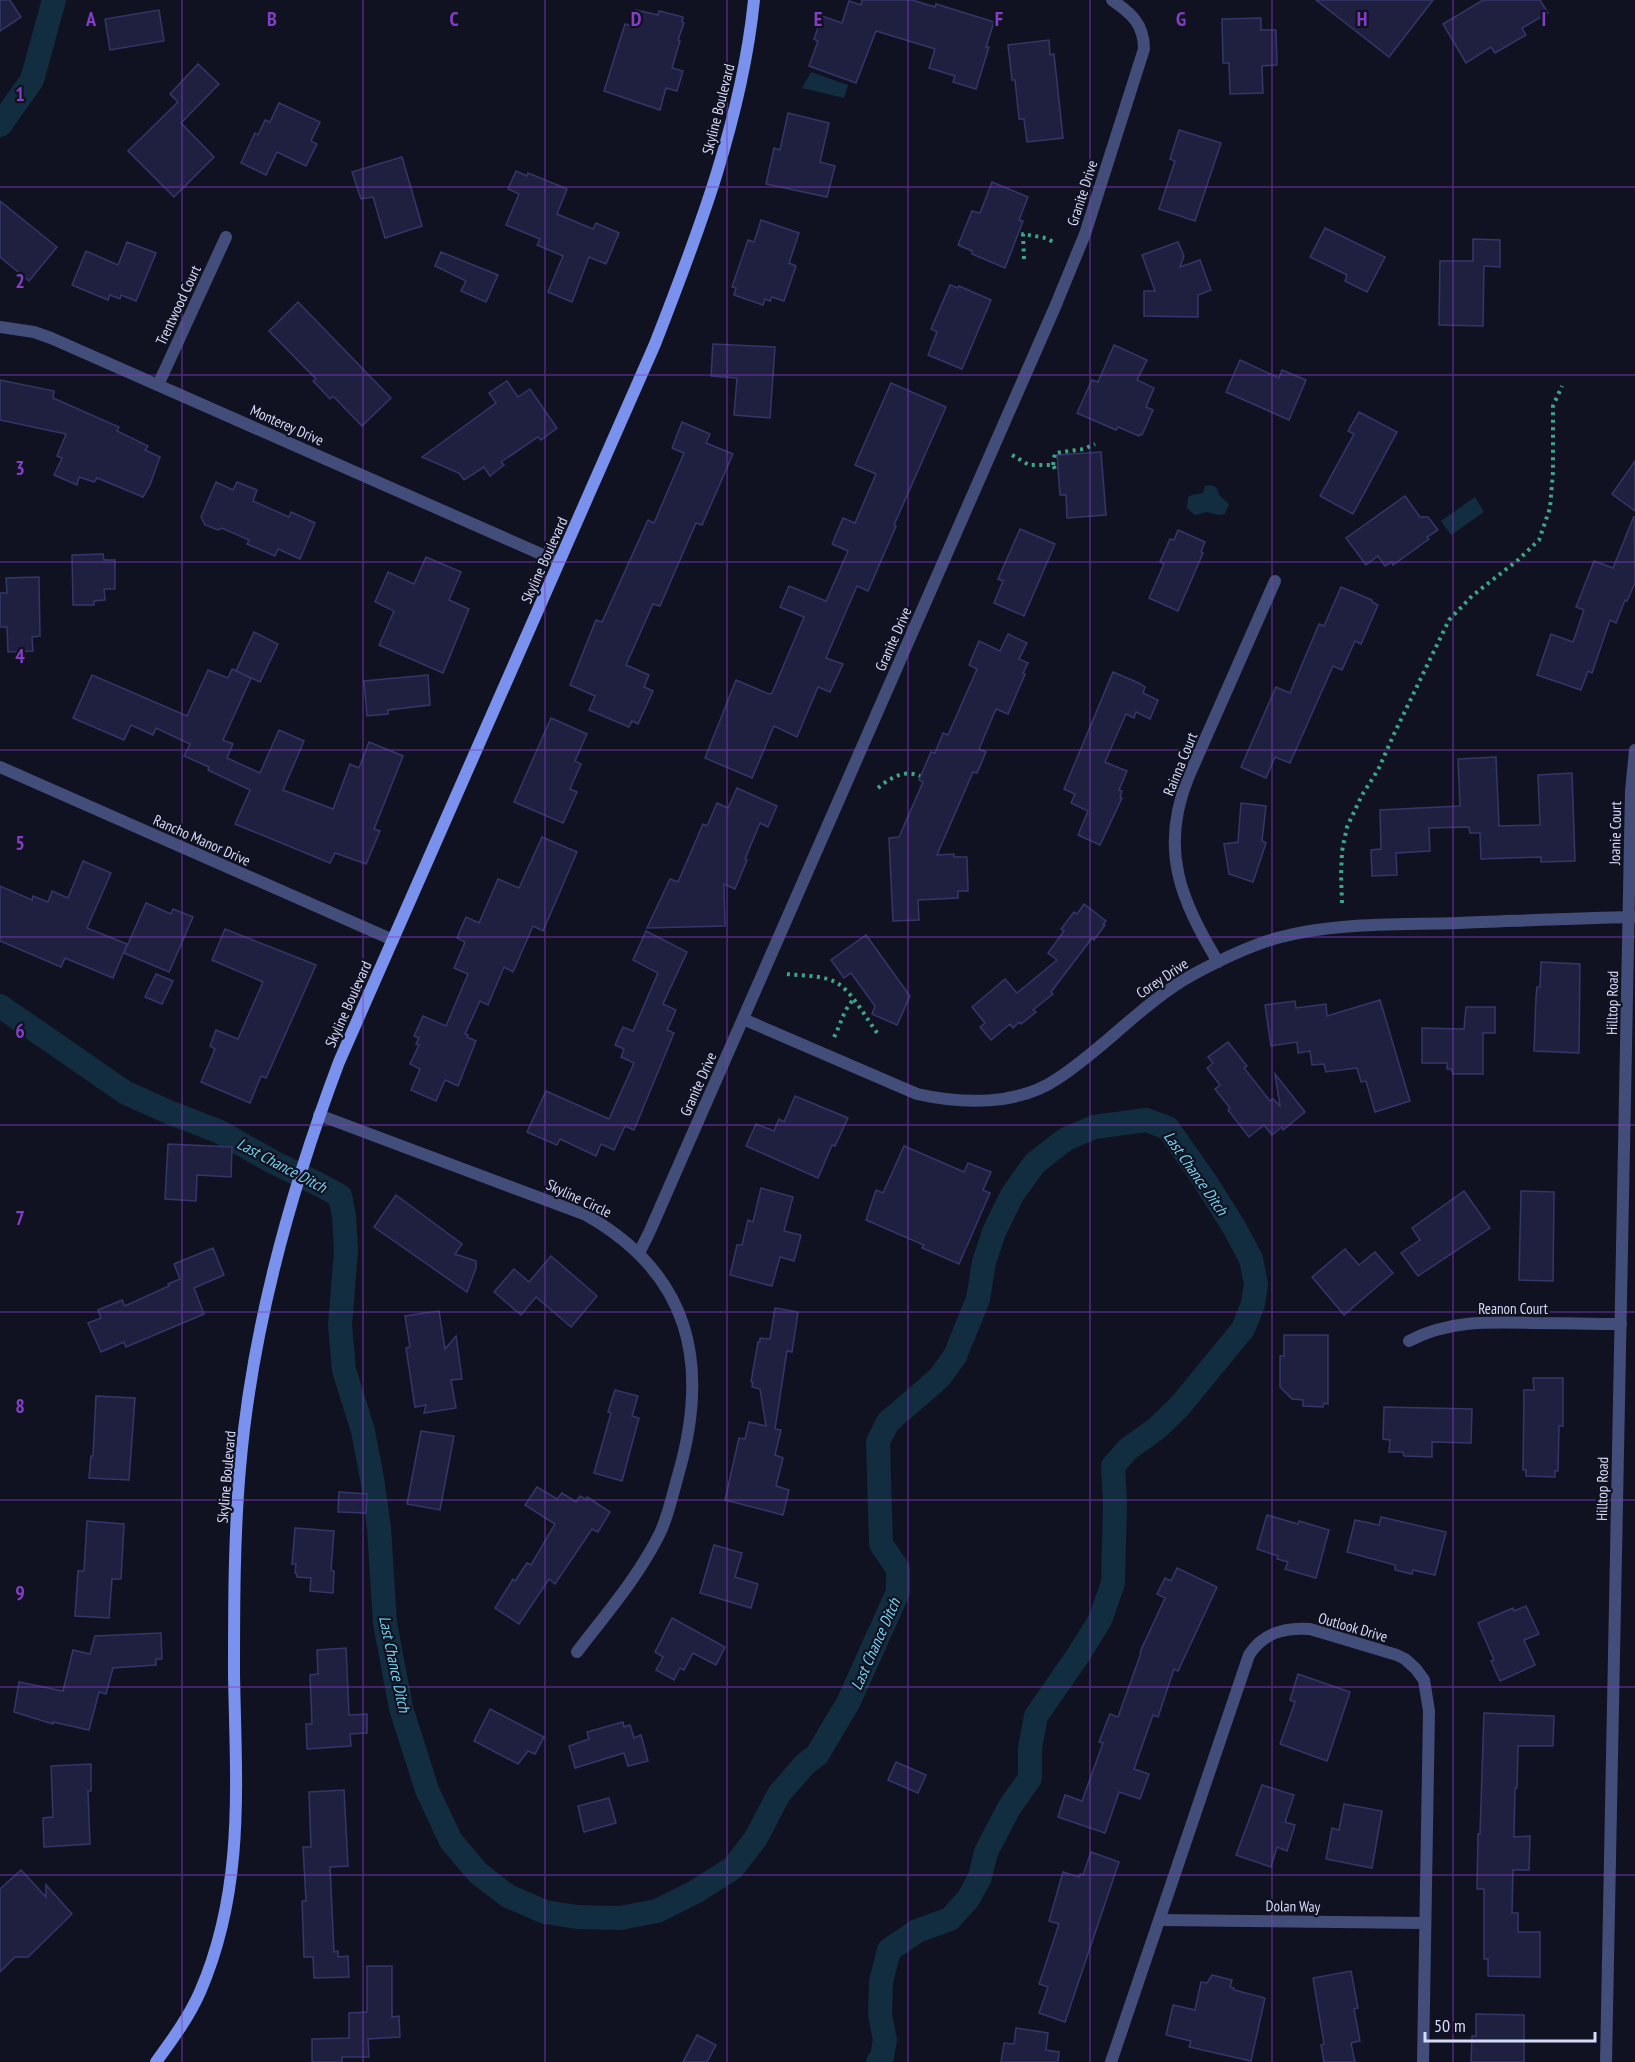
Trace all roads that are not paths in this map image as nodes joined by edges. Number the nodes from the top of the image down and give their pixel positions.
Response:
1 (754, 0) edge
2 (1112, 0) edge
3 (226, 237) dead end
4 (0, 327) edge
5 (158, 385) junction
6 (560, 562) junction
7 (1275, 581) dead end
8 (1635, 750) edge
9 (0, 767) edge
10 (1632, 917) edge
11 (393, 940) junction
12 (1218, 962) junction
13 (743, 1019) junction
14 (319, 1115) junction
15 (639, 1253) junction
16 (1621, 1324) junction
17 (1409, 1341) dead end
18 (577, 1653) dead end
19 (1160, 1920) junction
20 (1425, 1923) junction
21 (156, 2062) edge
22 (1111, 2062) edge
23 (1423, 2062) edge
24 (1606, 2062) edge

1 - 6 street, Skyline Boulevard
2 - 13 street, Granite Drive
3 - 5 street, Trentwood Court
4 - 5 street, Monterey Drive
5 - 6 street, Monterey Drive
6 - 11 street, Skyline Boulevard
7 - 12 street, Rainna Court
8 - 10 street, Joanie Court
9 - 11 street, Rancho Manor Drive
10 - 12 street, Corey Drive
10 - 16 street, Hilltop Road
11 - 14 street, Skyline Boulevard
12 - 13 street, Corey Drive
13 - 15 street, Granite Drive
14 - 15 street, Skyline Circle
14 - 21 street, Skyline Boulevard
15 - 18 street, Skyline Circle
16 - 17 street, Reanon Court
16 - 24 street, Hilltop Road
19 - 20 street, Dolan Way
19 - 20 street, Outlook Drive
19 - 22 street, Outlook Drive
20 - 23 street, Outlook Drive

